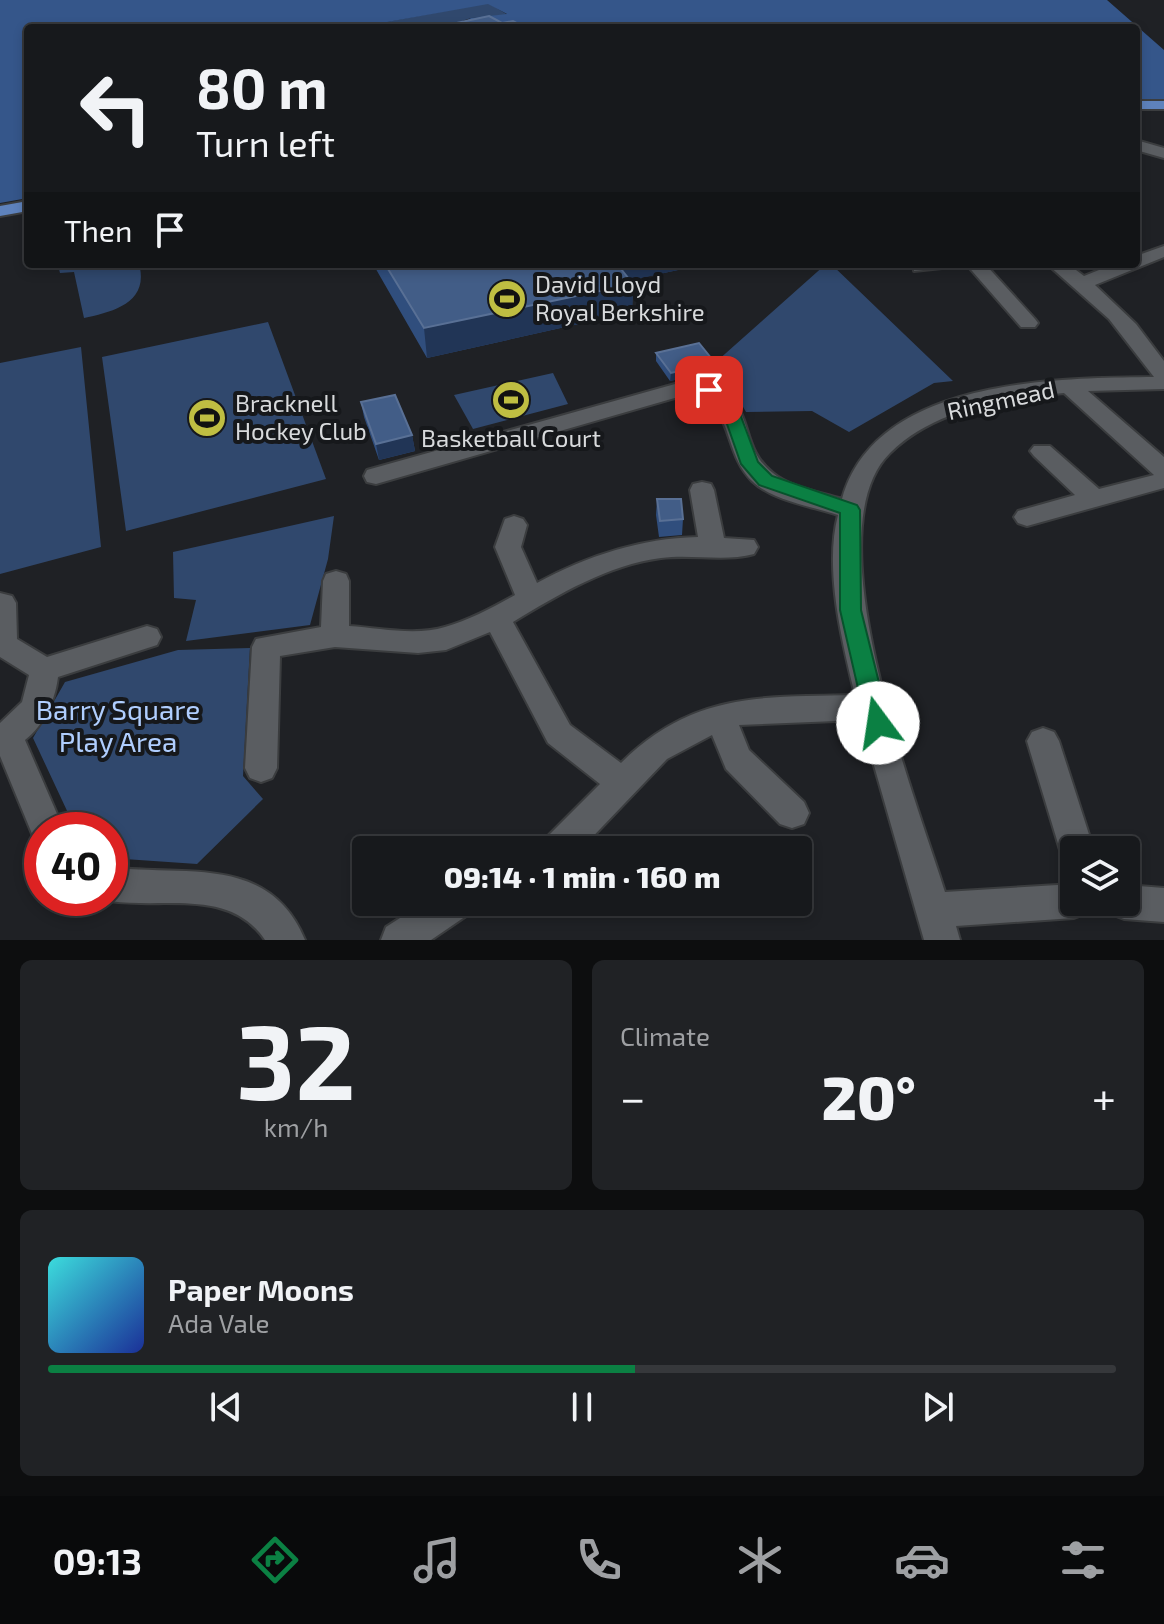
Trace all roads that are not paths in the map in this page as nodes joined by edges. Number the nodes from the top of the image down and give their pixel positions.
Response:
1 (1140, 105) edge
2 (1164, 105) edge
3 (1140, 146) edge
4 (1164, 153) edge
5 (24, 210) edge
6 (0, 214) edge
7 (1164, 251) edge
8 (1140, 261) edge
9 (979, 268) edge
10 (1062, 268) edge
11 (1121, 268) edge
12 (1083, 283) junction
13 (987, 312) dead end
14 (1164, 376) edge
15 (1164, 383) edge
16 (1070, 387) junction
17 (1042, 451) dead end
18 (1164, 470) edge
19 (376, 476) dead end
20 (1164, 480) edge
21 (702, 490) dead end
22 (1094, 499) junction
23 (850, 510) junction
24 (1027, 517) dead end
25 (514, 525) dead end
26 (745, 547) dead end
27 (713, 548) junction
28 (336, 581) dead end
29 (530, 598) junction
30 (2, 603) dead end
31 (497, 618) junction
32 (335, 636) junction
33 (147, 637) dead end
34 (44, 670) junction
35 (873, 707) junction
36 (720, 716) junction
37 (4, 737) edge
38 (1043, 741) dead end
39 (261, 768) dead end
40 (624, 784) junction
41 (39, 812) edge
42 (792, 813) dead end
43 (571, 836) edge
44 (1073, 836) edge
45 (128, 885) edge
46 (1060, 903) edge
47 (1140, 903) edge
48 (1164, 905) edge
49 (435, 916) edge
50 (937, 925) edge
51 (287, 940) edge
52 (399, 940) edge

1 - 2 main road
3 - 4 street
5 - 6 main road
7 - 8 street
9 - 13 street
10 - 12 street
11 - 12 street
12 - 14 street
15 - 16 street, Ringmead
16 - 18 street
16 - 23 street, Ringmead
17 - 22 street
19 - 23 street
20 - 22 street
21 - 27 street
22 - 24 street
23 - 35 street, Ringmead
25 - 29 street
26 - 27 street
27 - 29 street
28 - 32 street
29 - 31 street
30 - 34 street
31 - 32 street
31 - 40 street
32 - 39 street
33 - 34 street
34 - 37 street
35 - 36 street
35 - 50 street, Ringmead
36 - 40 street
36 - 42 street
37 - 41 street
38 - 44 street
40 - 43 street
45 - 51 street
46 - 50 street
47 - 48 street
49 - 52 street

